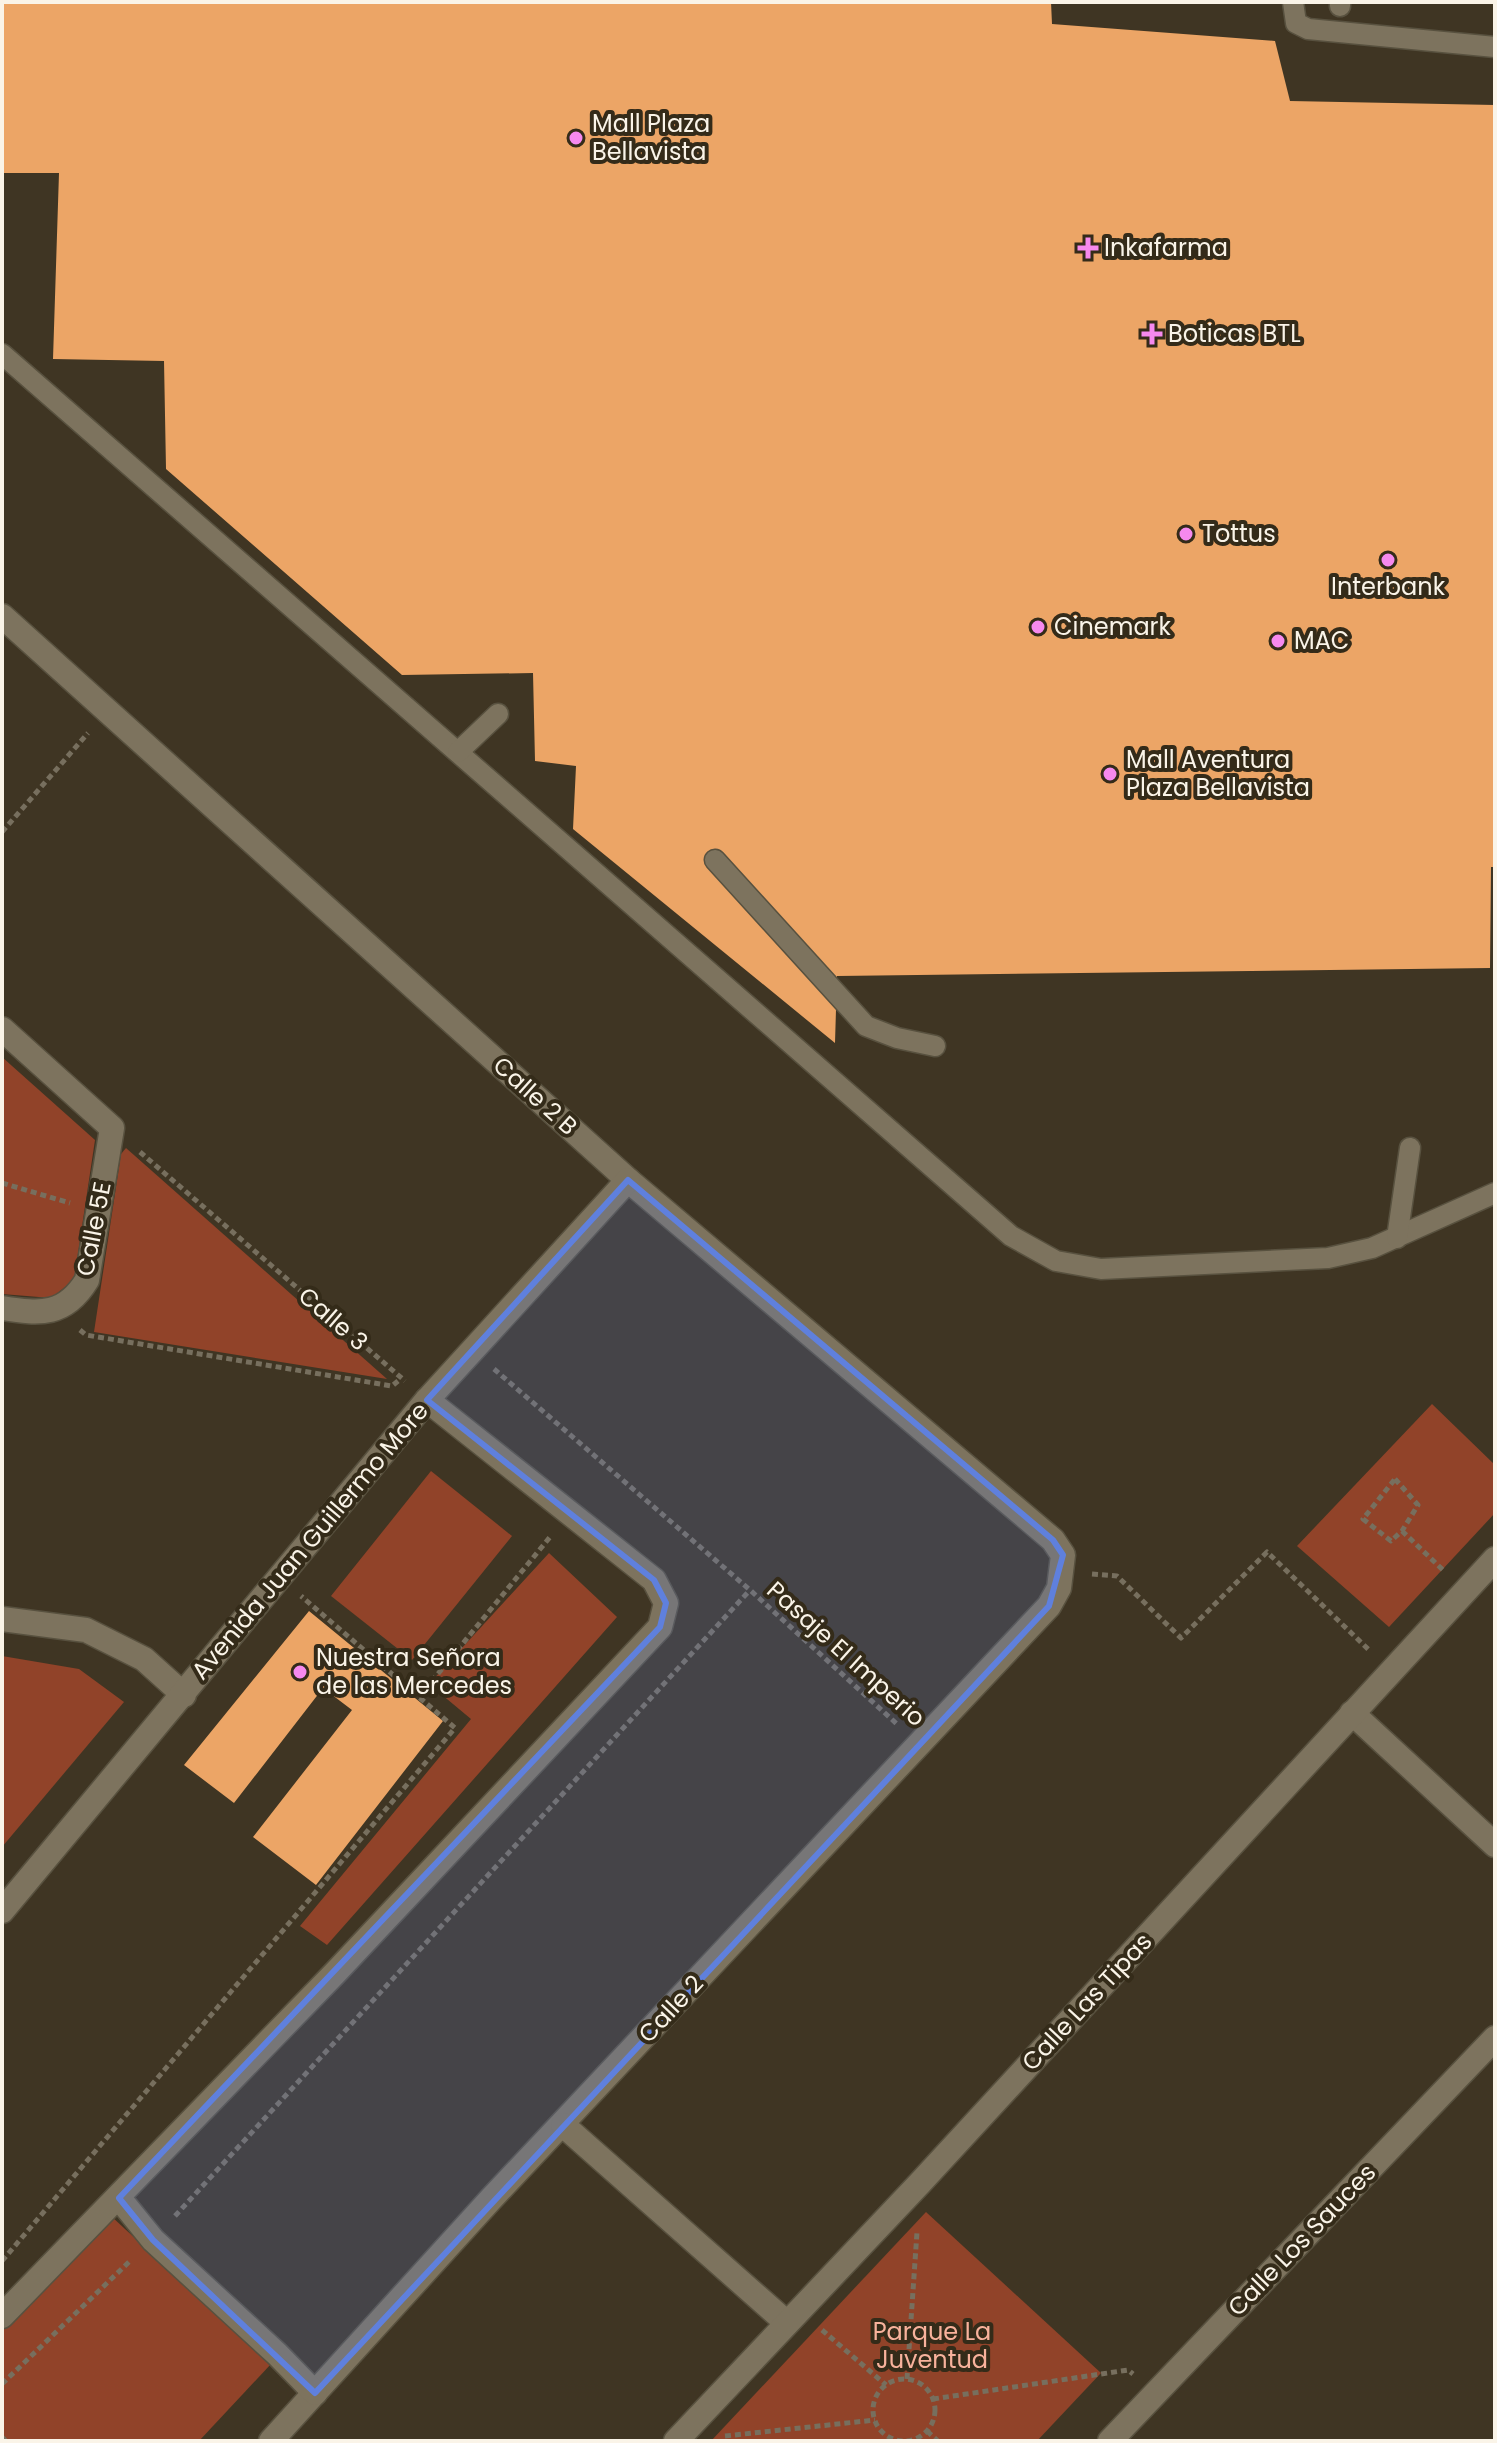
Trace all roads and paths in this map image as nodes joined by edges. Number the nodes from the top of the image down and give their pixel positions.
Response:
1 (1293, 2) edge
2 (1495, 47) edge
3 (2, 354) edge
4 (2, 616) edge
5 (106, 711) junction
6 (498, 714) dead end
7 (458, 752) junction
8 (2, 832) edge
9 (715, 860) dead end
10 (2, 1029) edge
11 (935, 1046) dead end
12 (112, 1128) junction
13 (1410, 1148) dead end
14 (628, 1180) junction
15 (2, 1183) edge
16 (1495, 1193) edge
17 (100, 1211) junction
18 (1397, 1238) junction
19 (2, 1308) edge
20 (54, 1310) junction
21 (473, 1350) junction
22 (401, 1378) junction
23 (427, 1400) junction
24 (569, 1513) junction
25 (1402, 1531) junction
26 (1495, 1559) edge
27 (1063, 1572) junction
28 (280, 1579) junction
29 (750, 1590) junction
30 (1466, 1593) junction
31 (2, 1619) edge
32 (1393, 1673) junction
33 (184, 1695) junction
34 (419, 1697) junction
35 (1352, 1713) junction
36 (919, 1744) junction
37 (1495, 1845) edge
38 (2, 1911) edge
39 (1495, 2038) edge
40 (563, 2125) junction
41 (920, 2183) junction
42 (119, 2198) junction
43 (153, 2240) junction
44 (2, 2261) edge
45 (2, 2316) edge
46 (793, 2318) junction
47 (907, 2379) junction
48 (2, 2384) edge
49 (886, 2385) junction
50 (315, 2393) junction
51 (1156, 2393) junction
52 (933, 2399) junction
53 (875, 2420) junction
54 (927, 2431) junction
55 (722, 2436) dead end
56 (271, 2441) edge
57 (676, 2441) edge
58 (905, 2441) edge
59 (938, 2441) edge
60 (1110, 2441) edge

1 - 2 lane
3 - 7 lane
4 - 5 street, Calle 2 B
5 - 8 path
5 - 14 street, Calle 2 B
6 - 7 lane
7 - 18 lane
9 - 11 lane
10 - 12 street
12 - 17 street, Calle 5E
12 - 22 path, Calle 3
13 - 18 lane
14 - 21 street, Avenida Juan Guillermo More
14 - 27 street, Calle 2 B
15 - 17 path
16 - 18 lane
17 - 20 street, Calle 5E
19 - 20 street
20 - 22 path
21 - 23 street, Avenida Juan Guillermo More
21 - 29 path, Pasaje El Imperio
22 - 23 path, Calle 3
23 - 24 street
23 - 28 street, Avenida Juan Guillermo More
24 - 34 path
24 - 42 street
25 - 25 path
25 - 30 path
26 - 30 street, Calle Las Tipas
27 - 32 path
27 - 36 street, Calle 2
28 - 33 street, Avenida Juan Guillermo More
28 - 34 path
29 - 36 path, Pasaje El Imperio
29 - 43 path
30 - 32 street, Calle Las Tipas
31 - 33 street
32 - 35 street, Calle Las Tipas
33 - 38 street, Avenida Juan Guillermo More
34 - 44 path
35 - 37 street
35 - 41 street, Calle Las Tipas
36 - 40 street, Calle 2
39 - 51 street, Calle Los Sauces
40 - 46 street
40 - 50 street, Calle 2
41 - 46 street, Calle Las Tipas
41 - 47 path
42 - 43 street
42 - 45 street
43 - 48 path
43 - 50 street
46 - 49 path
46 - 57 street, Calle Las Tipas
47 - 49 path
47 - 52 path
49 - 53 path
50 - 56 street, Calle 2
51 - 52 path
51 - 60 street, Calle Los Sauces
52 - 54 path
53 - 55 path
53 - 58 path
54 - 58 path
54 - 59 path

